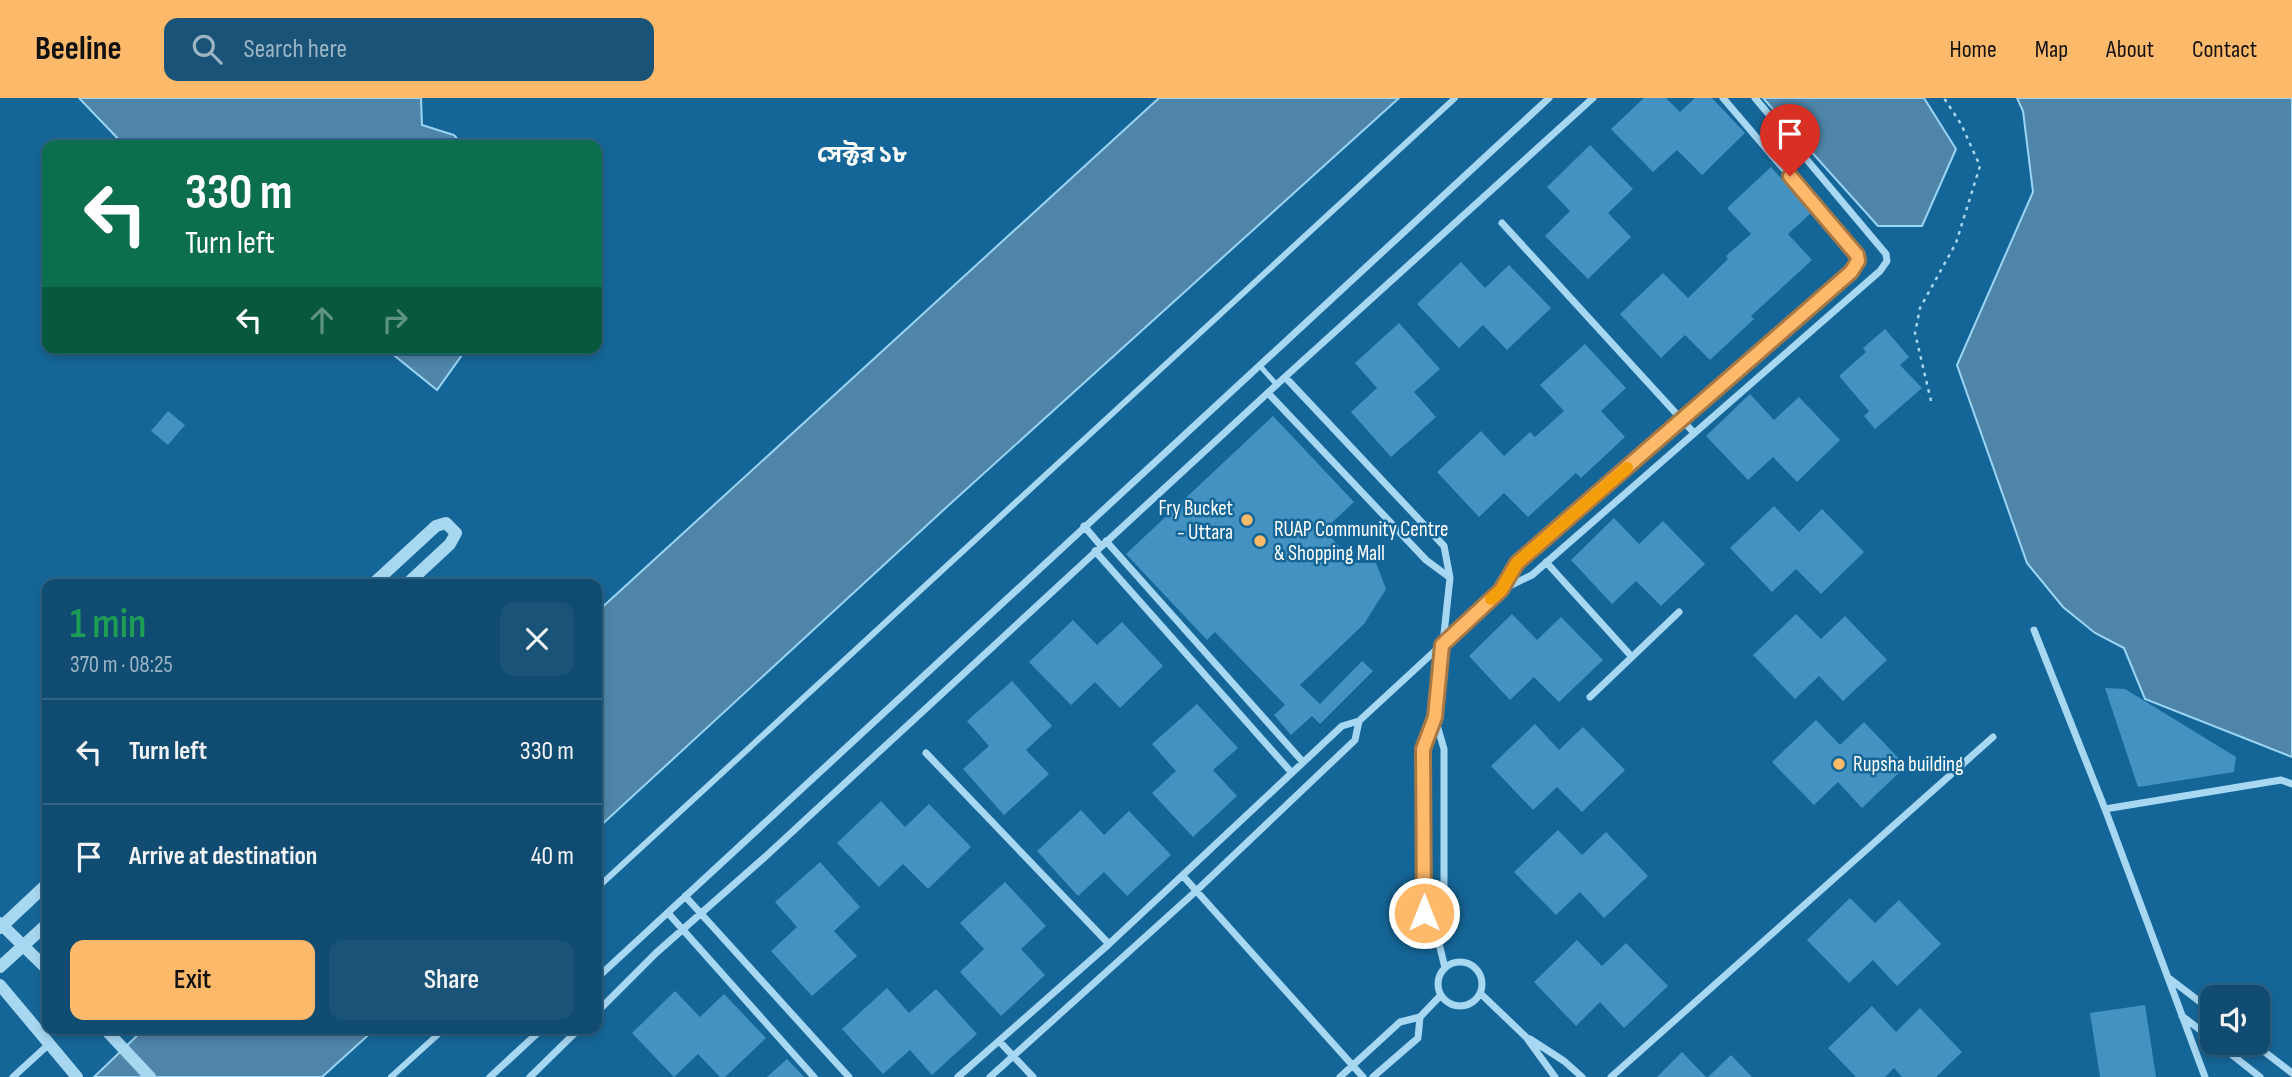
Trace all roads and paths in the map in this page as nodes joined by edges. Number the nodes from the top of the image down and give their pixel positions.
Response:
1 (1455, 98) edge
2 (1549, 98) edge
3 (1593, 98) edge
4 (1723, 98) edge
5 (1755, 98) edge
6 (1944, 98) edge
7 (1502, 223) dead end
8 (1259, 366) junction
9 (1285, 377) junction
10 (1277, 384) junction
11 (1268, 393) junction
12 (1931, 401) dead end
13 (1682, 420) junction
14 (1694, 433) junction
15 (1084, 526) junction
16 (1101, 546) junction
17 (1546, 562) junction
18 (1450, 578) junction
19 (378, 579) edge
20 (412, 579) edge
21 (1501, 590) junction
22 (1679, 612) dead end
23 (2034, 629) dead end
24 (1442, 645) junction
25 (1632, 657) junction
26 (1590, 697) dead end
27 (1435, 717) junction
28 (1359, 721) junction
29 (1993, 737) dead end
30 (926, 753) dead end
31 (1303, 762) junction
32 (1292, 773) junction
33 (2292, 784) edge
34 (2105, 809) junction
35 (1183, 876) junction
36 (602, 883) edge
37 (42, 888) edge
38 (685, 896) junction
39 (667, 912) junction
40 (700, 912) junction
41 (1, 925) edge
42 (42, 929) edge
43 (682, 929) junction
44 (1437, 935) junction
45 (1109, 944) junction
46 (24, 945) junction
47 (42, 964) edge
48 (0, 967) edge
49 (1445, 968) junction
50 (602, 973) edge
51 (2169, 978) junction
52 (0, 985) edge
53 (1480, 993) junction
54 (1441, 995) junction
55 (2200, 1002) edge
56 (602, 1007) edge
57 (2182, 1015) junction
58 (1420, 1017) junction
59 (2200, 1029) edge
60 (110, 1034) edge
61 (438, 1034) edge
62 (537, 1034) edge
63 (574, 1034) edge
64 (1526, 1037) junction
65 (999, 1041) junction
66 (48, 1045) junction
67 (2232, 1055) edge
68 (2269, 1055) edge
69 (1014, 1056) junction
70 (2292, 1073) edge
71 (13, 1077) edge
72 (77, 1077) edge
73 (150, 1077) edge
74 (391, 1077) edge
75 (490, 1077) edge
76 (530, 1077) edge
77 (814, 1077) edge
78 (849, 1077) edge
79 (958, 1077) edge
80 (990, 1077) edge
81 (1033, 1077) edge
82 (1340, 1077) edge
83 (1363, 1077) edge
84 (1373, 1077) edge
85 (1555, 1077) edge
86 (1582, 1077) edge
87 (1611, 1077) edge
88 (2205, 1077) edge
89 (2260, 1077) edge

1 - 36 street
2 - 8 street
3 - 9 street
4 - 13 street
5 - 14 street
6 - 12 path
7 - 13 street
8 - 10 lane
8 - 15 street
9 - 10 street
9 - 18 street
10 - 11 street
11 - 16 street
11 - 18 street
13 - 14 street
13 - 21 street
14 - 17 street
15 - 16 street
15 - 38 street
16 - 31 street
16 - 32 street
16 - 40 street
17 - 21 street
17 - 25 street
18 - 24 street
19 - 20 street
21 - 24 street
22 - 25 street
23 - 34 street
24 - 27 street
24 - 28 street
25 - 26 street
27 - 44 street
27 - 44 street
28 - 31 street
28 - 69 street
29 - 87 street
30 - 45 street
31 - 32 street
32 - 35 street
33 - 34 street
34 - 51 street
35 - 45 street
35 - 83 street
37 - 41 street
38 - 39 street
38 - 40 street
39 - 43 street
39 - 50 street
40 - 43 street
40 - 78 street
41 - 46 street
42 - 46 street
43 - 56 street
43 - 77 street
44 - 49 street
45 - 65 street
46 - 47 street
46 - 48 street
49 - 53 street
49 - 54 street
51 - 55 street
51 - 57 street
52 - 66 street
53 - 54 street
53 - 64 street
54 - 58 street
57 - 59 street
57 - 88 street
58 - 82 street
58 - 84 street
60 - 73 street
61 - 74 street
62 - 75 street
63 - 76 street
64 - 85 street
64 - 86 street
65 - 69 street
65 - 79 street
66 - 71 street
66 - 72 street
67 - 89 street
68 - 70 street
69 - 80 street
69 - 81 street

